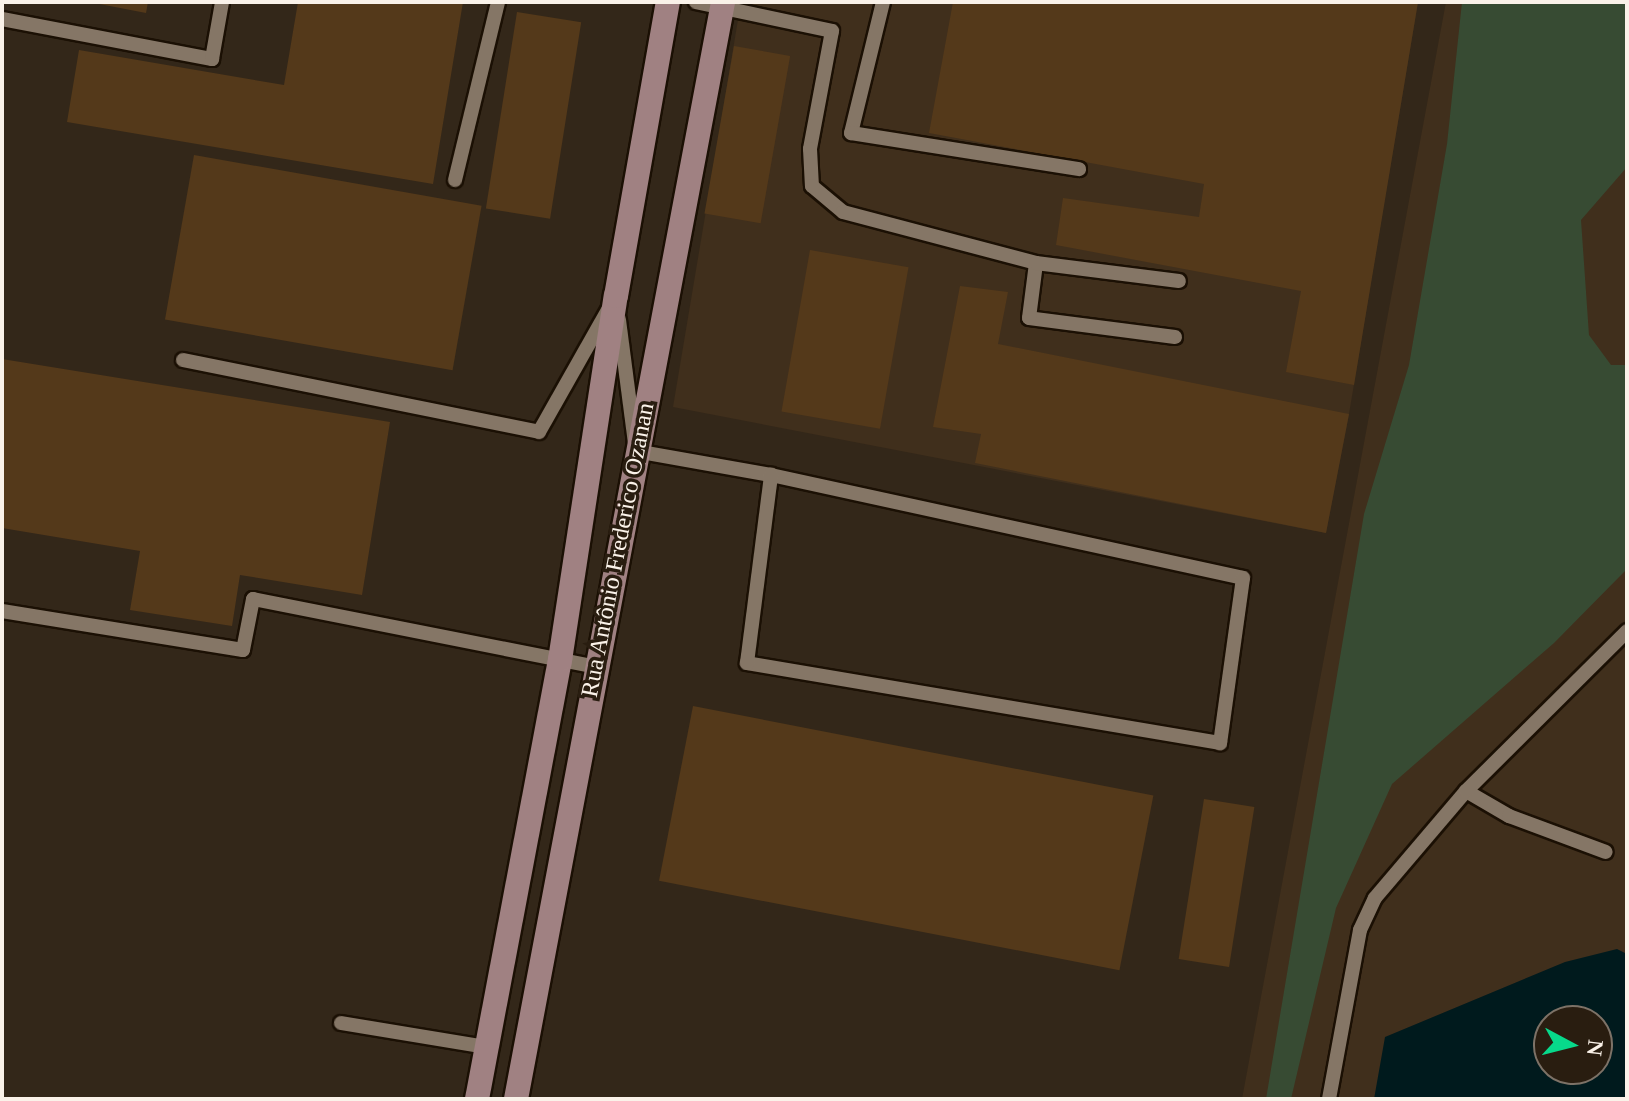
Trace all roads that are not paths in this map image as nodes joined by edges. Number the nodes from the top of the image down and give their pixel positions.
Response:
1 (222, 2) edge
2 (498, 2) edge
3 (668, 2) edge
4 (696, 2) edge
5 (883, 2) edge
6 (722, 5) edge
7 (2, 19) edge
8 (1079, 169) dead end
9 (455, 180) dead end
10 (1036, 263) junction
11 (1179, 281) dead end
12 (616, 296) junction
13 (1175, 337) dead end
14 (183, 360) dead end
15 (636, 451) junction
16 (771, 475) junction
17 (2, 611) edge
18 (1627, 631) edge
19 (560, 660) junction
20 (596, 667) junction
21 (1466, 791) junction
22 (1606, 852) dead end
23 (341, 1023) dead end
24 (486, 1047) junction
25 (477, 1099) edge
26 (516, 1099) edge
27 (1329, 1099) edge

1 - 7 lane
2 - 9 lane
3 - 12 main road, Rua Antônio Frederico Ozanan
4 - 6 lane
5 - 8 lane
6 - 10 lane
6 - 15 main road, Rua Antônio Frederico Ozanan
10 - 11 lane
10 - 13 lane
12 - 14 lane
12 - 15 lane
12 - 19 main road, Rua Antônio Frederico Ozanan
15 - 16 lane
15 - 20 main road, Rua Antônio Frederico Ozanan
16 - 16 lane
17 - 19 lane
18 - 21 lane
19 - 20 lane
19 - 24 main road, Rua Antônio Frederico Ozanan
20 - 26 main road, Rua Antônio Frederico Ozanan
21 - 22 lane
21 - 27 lane
23 - 24 lane
24 - 25 main road, Rua Antônio Frederico Ozanan

